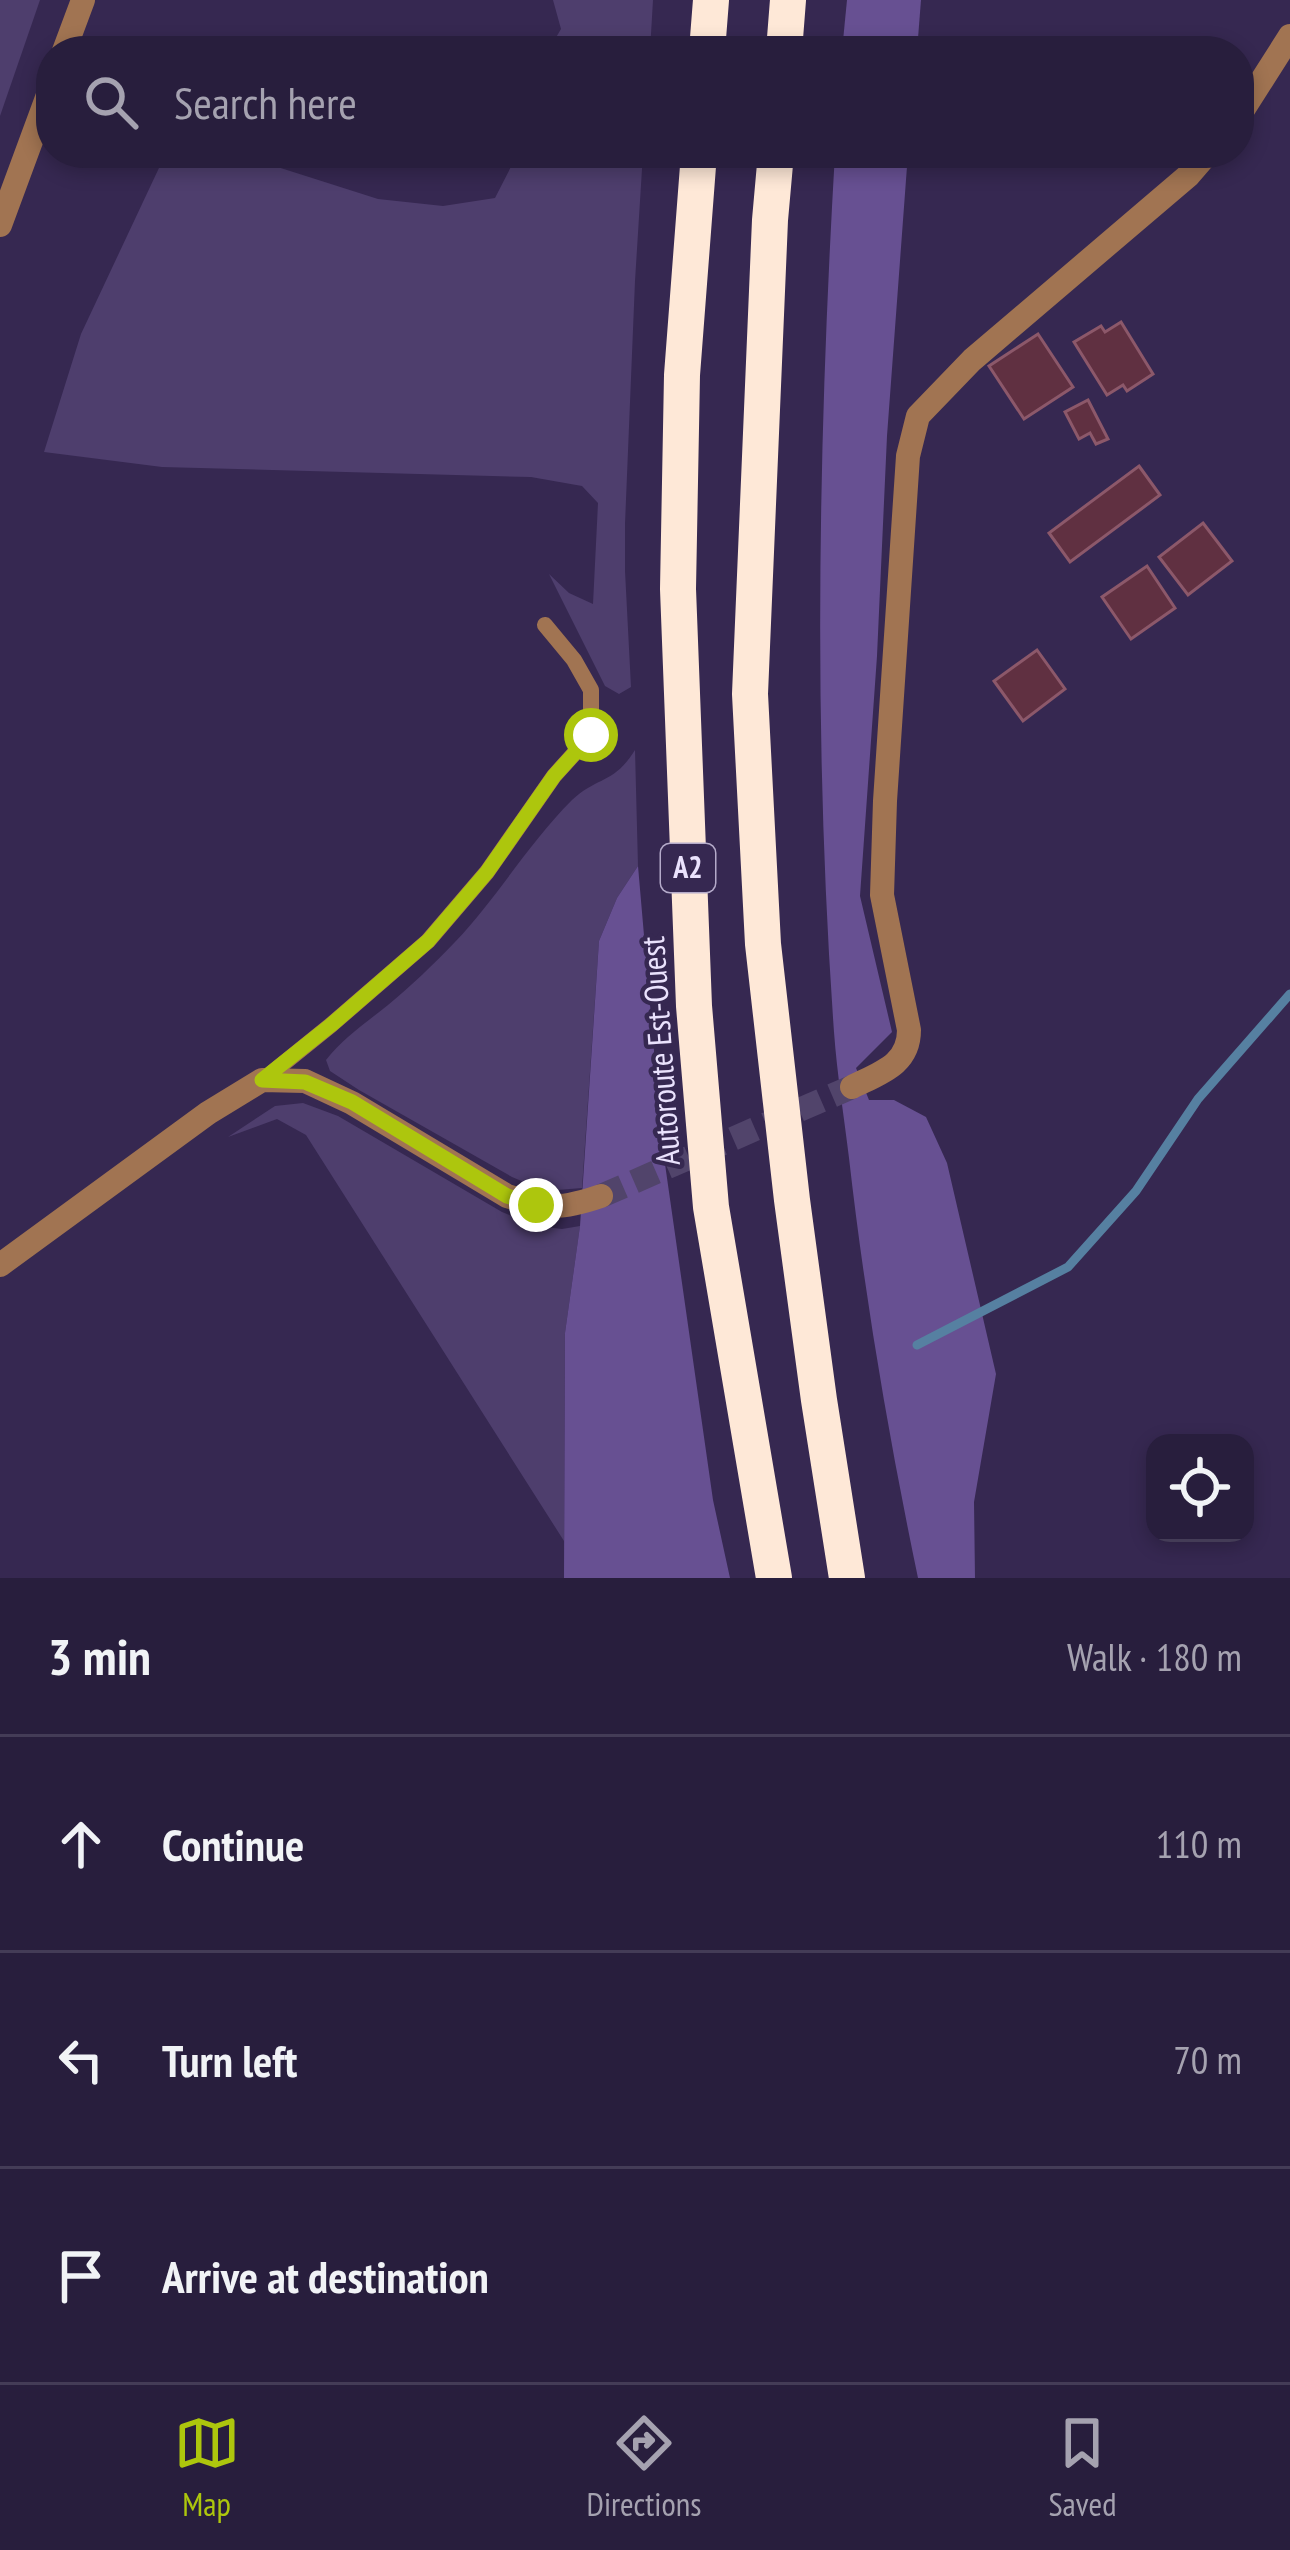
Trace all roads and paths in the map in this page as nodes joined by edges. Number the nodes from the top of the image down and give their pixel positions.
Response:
1 (83, 0) edge
2 (711, 0) edge
3 (788, 0) edge
4 (70, 36) edge
5 (708, 36) edge
6 (785, 36) edge
7 (1290, 36) edge
8 (1254, 92) edge
9 (36, 128) edge
10 (698, 168) edge
11 (775, 168) edge
12 (1195, 168) edge
13 (0, 225) edge
14 (545, 625) dead end
15 (262, 1080) junction
16 (852, 1087) tunnel mouth
17 (601, 1196) tunnel mouth
18 (0, 1264) edge
19 (774, 1578) edge
20 (847, 1578) edge

1 - 4 street
2 - 5 highway
3 - 6 highway
7 - 8 street
9 - 13 street
10 - 19 highway, Autoroute Est-Ouest / A2
11 - 20 highway, A2
12 - 16 street
14 - 15 lane
15 - 17 street
15 - 18 street

